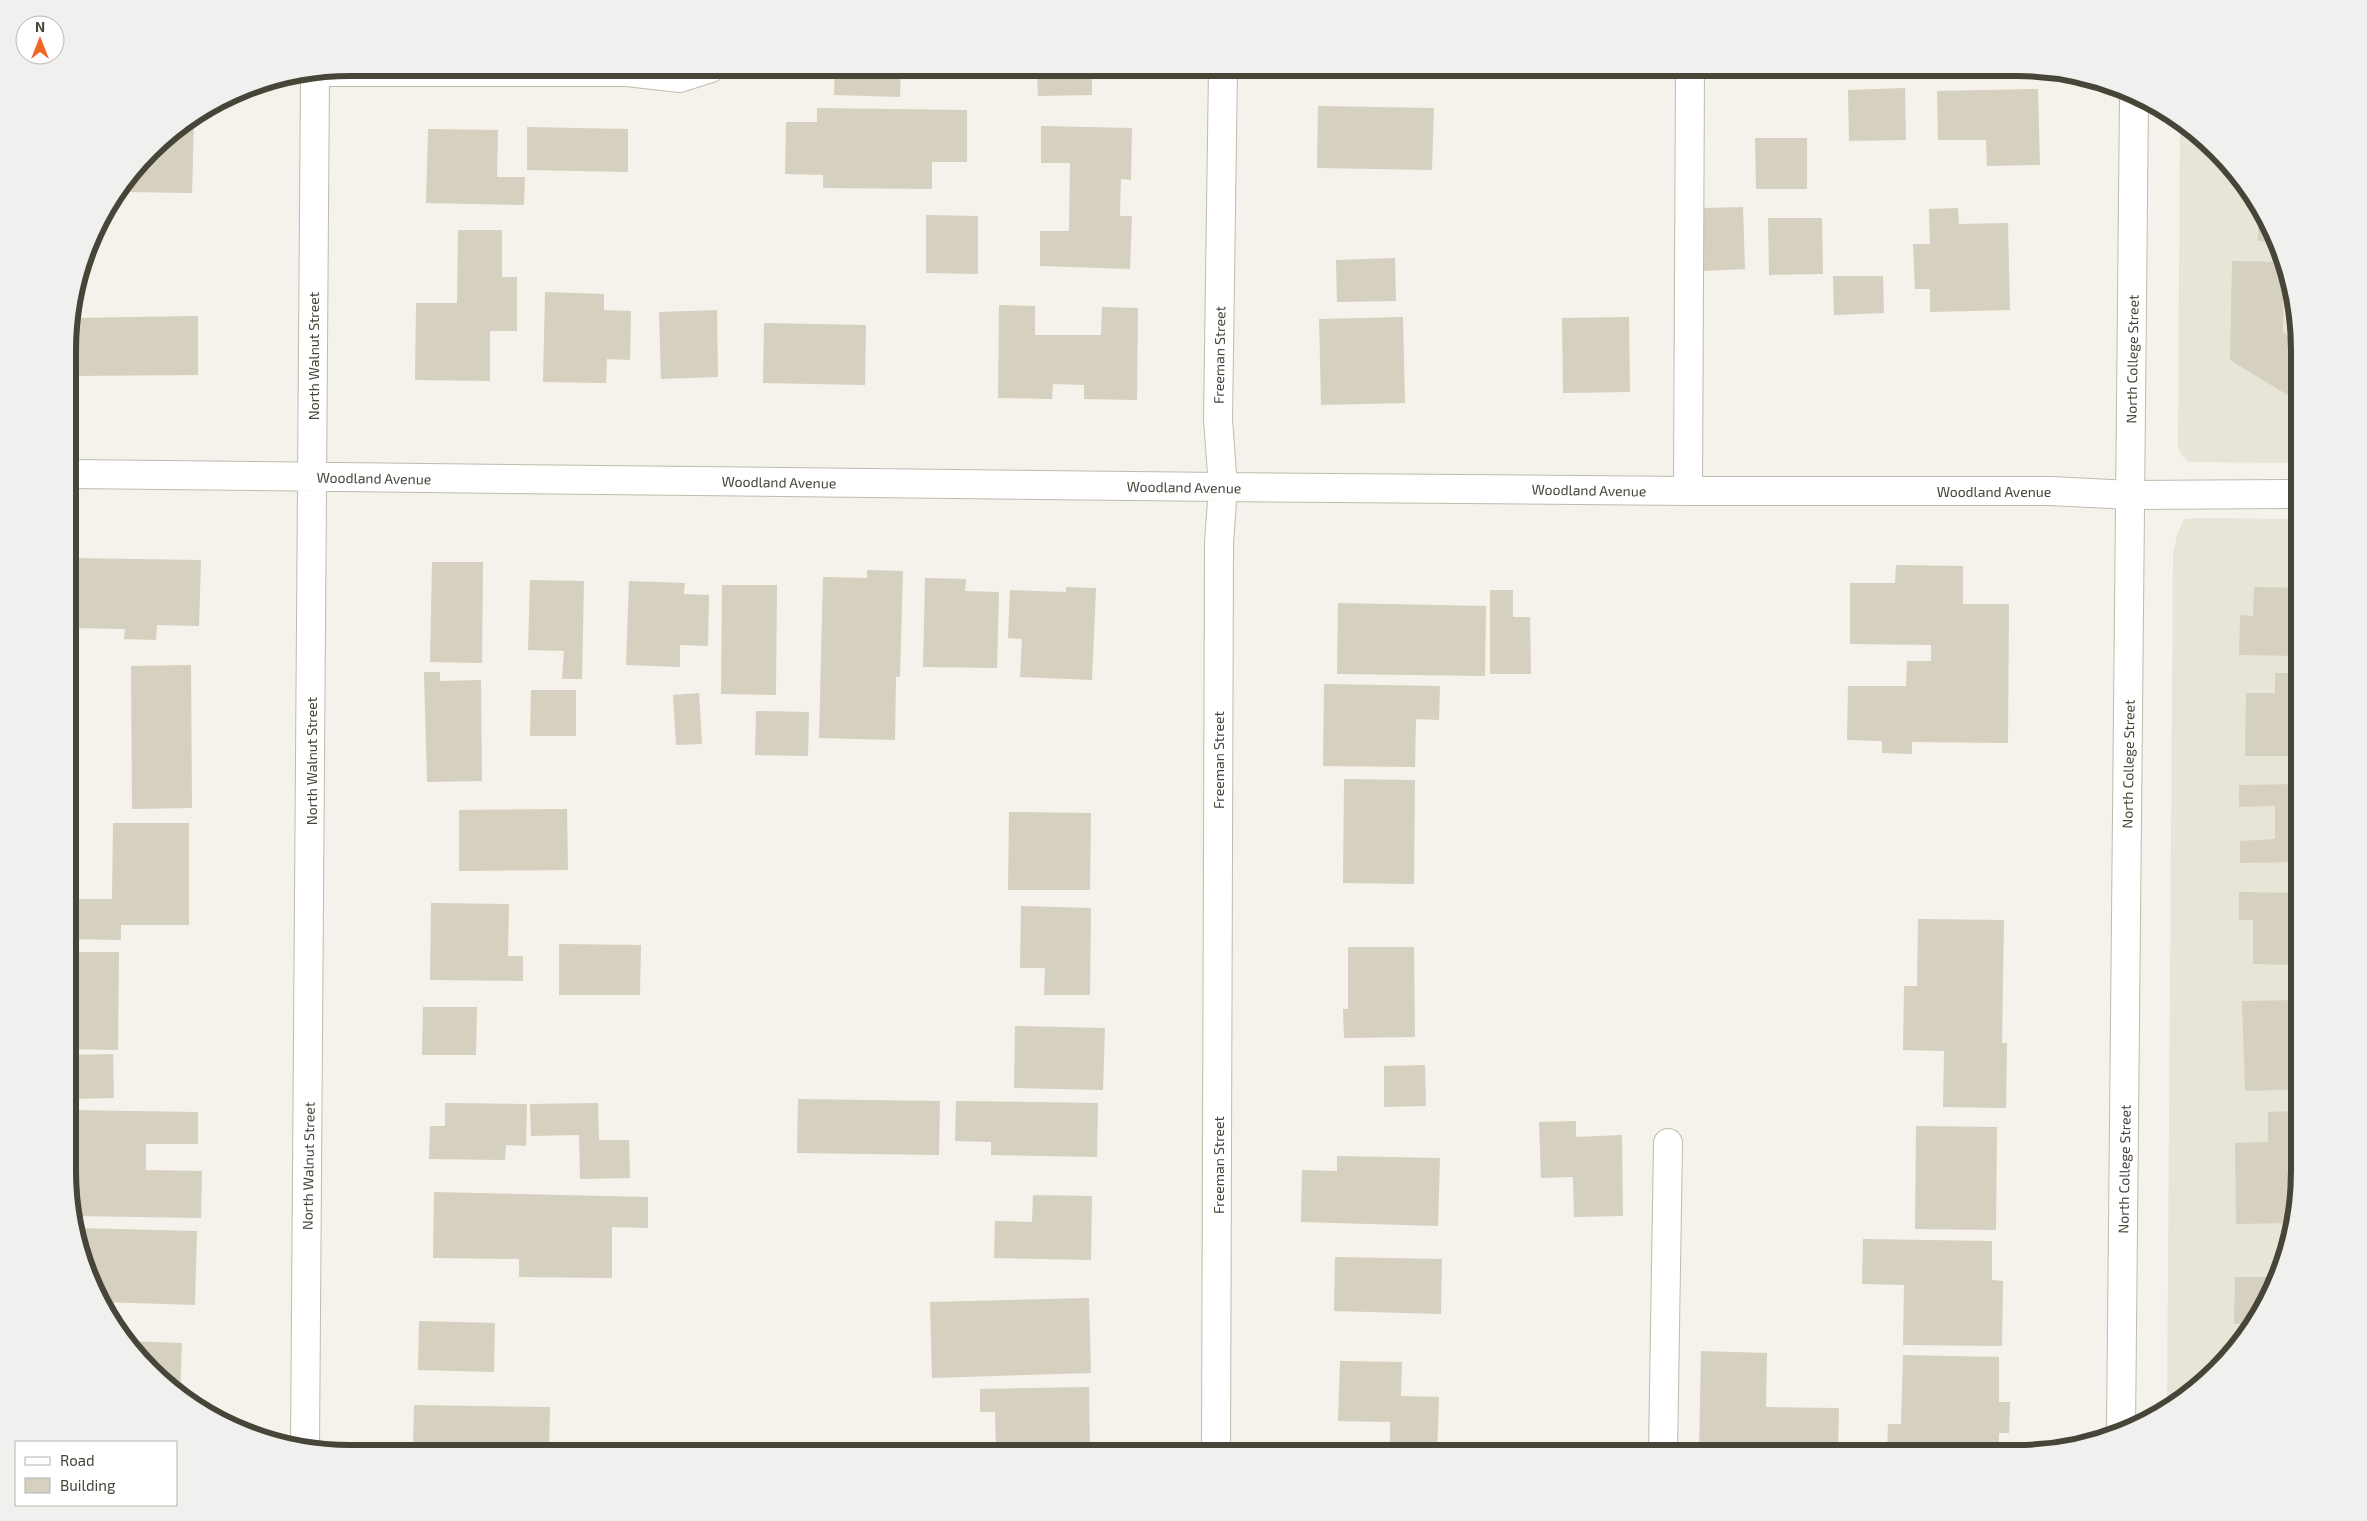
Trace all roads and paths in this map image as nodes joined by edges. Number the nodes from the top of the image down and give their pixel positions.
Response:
1 (662, 76) edge
2 (686, 76) edge
3 (1223, 76) edge
4 (1690, 76) edge
5 (315, 79) edge
6 (2134, 102) edge
7 (76, 474) edge
8 (312, 477) junction
9 (1223, 487) junction
10 (1688, 491) junction
11 (2291, 494) edge
12 (2130, 495) junction
13 (1668, 1143) dead end
14 (2121, 1424) edge
15 (305, 1440) edge
16 (1216, 1445) edge
17 (1663, 1445) edge

1 - 2 street
3 - 9 street, Freeman Street
4 - 10 street
5 - 8 street, North Walnut Street
6 - 12 street, North College Street
7 - 8 street, Woodland Avenue
8 - 9 street, Woodland Avenue
8 - 15 street, North Walnut Street
9 - 10 street, Woodland Avenue
9 - 16 street, Freeman Street
10 - 12 street, Woodland Avenue
11 - 12 street, Woodland Avenue
12 - 14 street, North College Street
13 - 17 street

